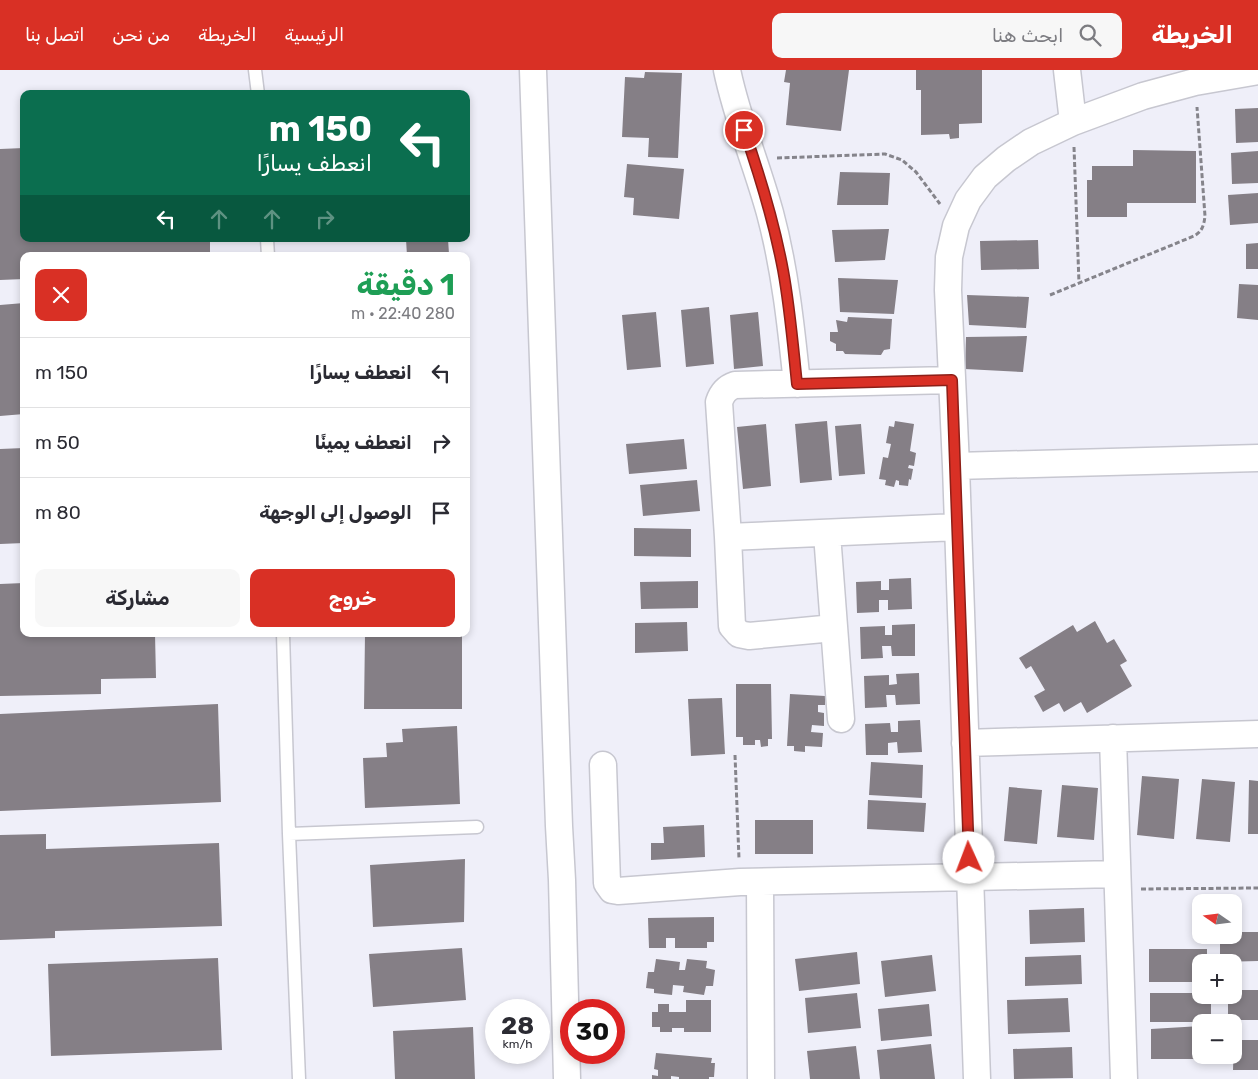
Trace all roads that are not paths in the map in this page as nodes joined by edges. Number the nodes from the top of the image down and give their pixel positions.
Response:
1 (255, 70) edge
2 (533, 70) edge
3 (727, 70) edge
4 (1067, 70) edge
5 (1258, 71) edge
6 (1228, 73) edge
7 (258, 90) edge
8 (1073, 122) junction
9 (952, 380) junction
10 (797, 384) junction
11 (1258, 458) edge
12 (956, 466) junction
13 (958, 528) junction
14 (827, 534) junction
15 (728, 537) junction
16 (834, 628) junction
17 (283, 637) edge
18 (841, 720) dead end
19 (1258, 734) edge
20 (1113, 738) junction
21 (966, 743) junction
22 (603, 765) dead end
23 (478, 827) dead end
24 (289, 834) junction
25 (970, 877) junction
26 (750, 882) junction
27 (1118, 882) junction
28 (299, 1079) edge
29 (567, 1079) edge
30 (761, 1079) edge
31 (977, 1079) edge
32 (1124, 1079) edge

1 - 7 lane
2 - 29 street
3 - 10 street
4 - 8 street
5 - 6 street
6 - 8 street
8 - 9 street
9 - 10 street
9 - 12 street
10 - 15 street
11 - 12 street
12 - 13 street
13 - 14 street
13 - 21 street
14 - 15 street
14 - 16 street
15 - 16 street
16 - 18 street
17 - 24 lane
19 - 20 street
20 - 21 street
20 - 27 street
21 - 25 street
22 - 26 street
23 - 24 lane
24 - 28 lane
25 - 26 street
25 - 27 street
25 - 31 street
26 - 30 street
27 - 32 street

